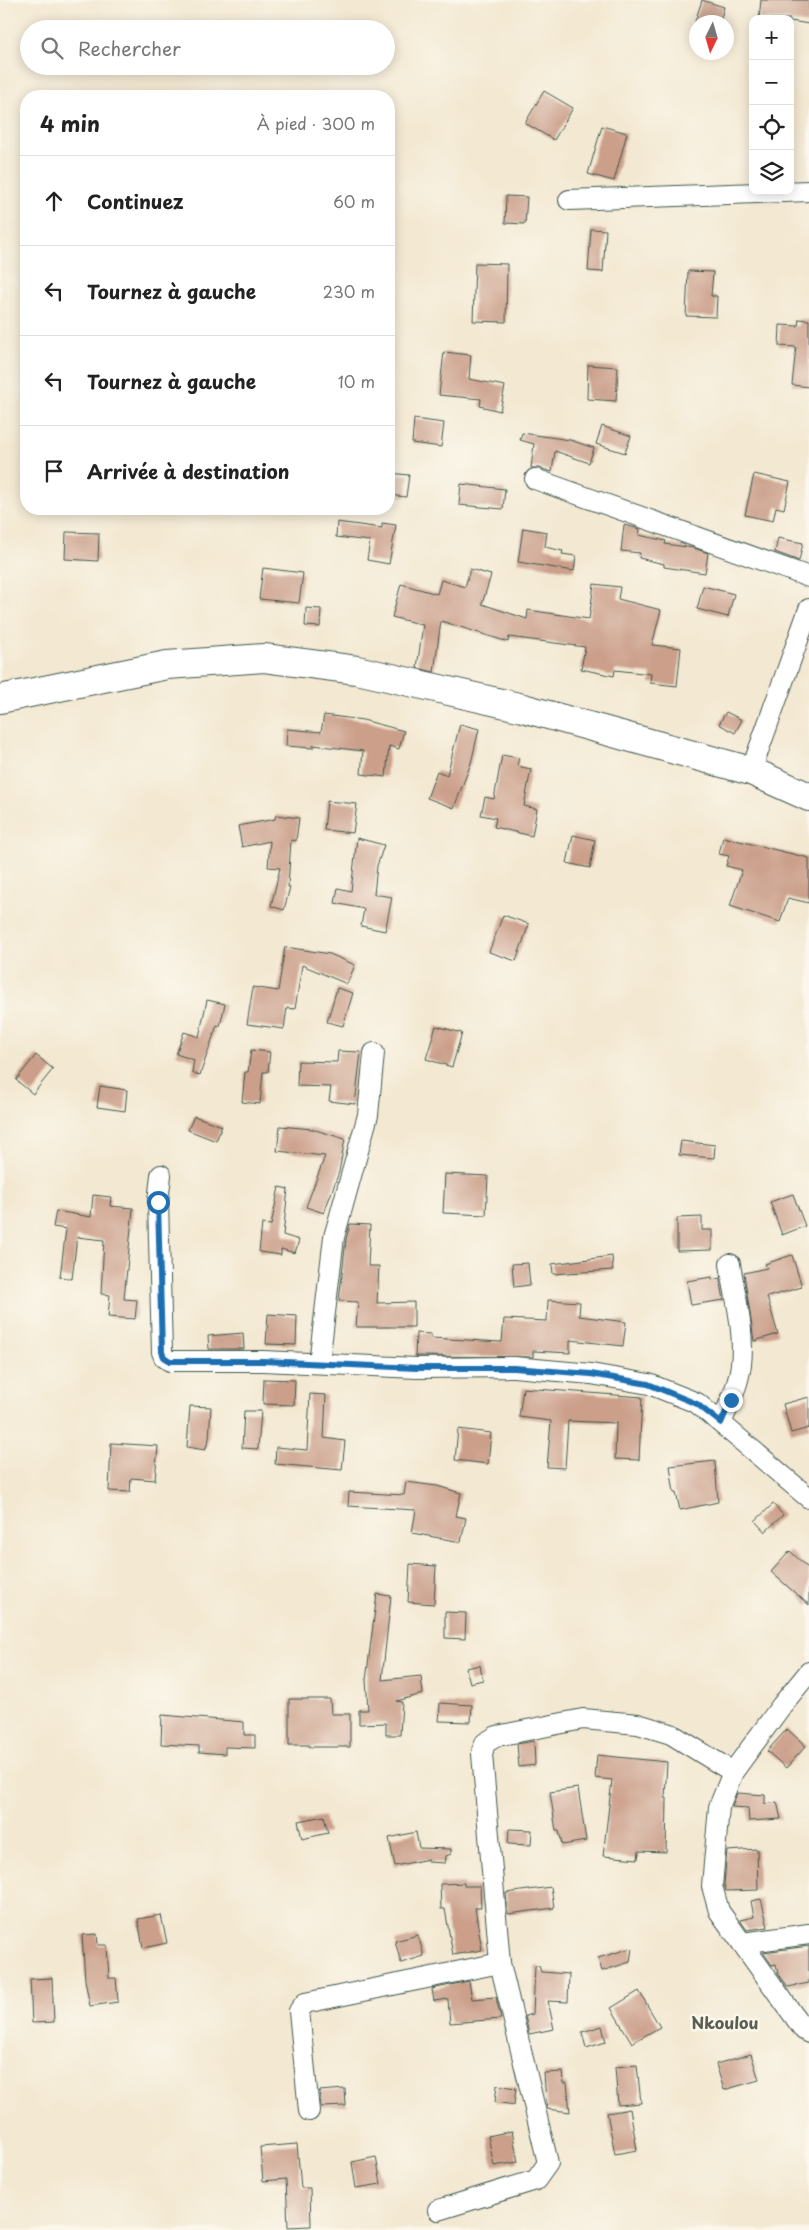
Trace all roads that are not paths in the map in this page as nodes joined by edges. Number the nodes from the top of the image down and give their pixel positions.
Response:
1 (809, 191) edge
2 (569, 200) dead end
3 (535, 479) dead end
4 (809, 578) edge
5 (809, 609) edge
6 (0, 699) edge
7 (751, 771) junction
8 (809, 797) edge
9 (374, 1053) dead end
10 (161, 1175) dead end
11 (730, 1264) dead end
12 (319, 1363) junction
13 (721, 1423) junction
14 (809, 1498) edge
15 (809, 1672) edge
16 (733, 1772) junction
17 (809, 1934) edge
18 (742, 1943) junction
19 (500, 1963) junction
20 (809, 2033) edge
21 (308, 2111) dead end
22 (438, 2210) dead end

1 - 2 street
3 - 4 street
5 - 7 street
6 - 7 street
7 - 8 street
9 - 12 street
10 - 12 street
11 - 13 street
12 - 13 street
13 - 14 street
15 - 16 street
16 - 18 street
16 - 19 street
17 - 18 street
18 - 20 street
19 - 21 street
19 - 22 street

